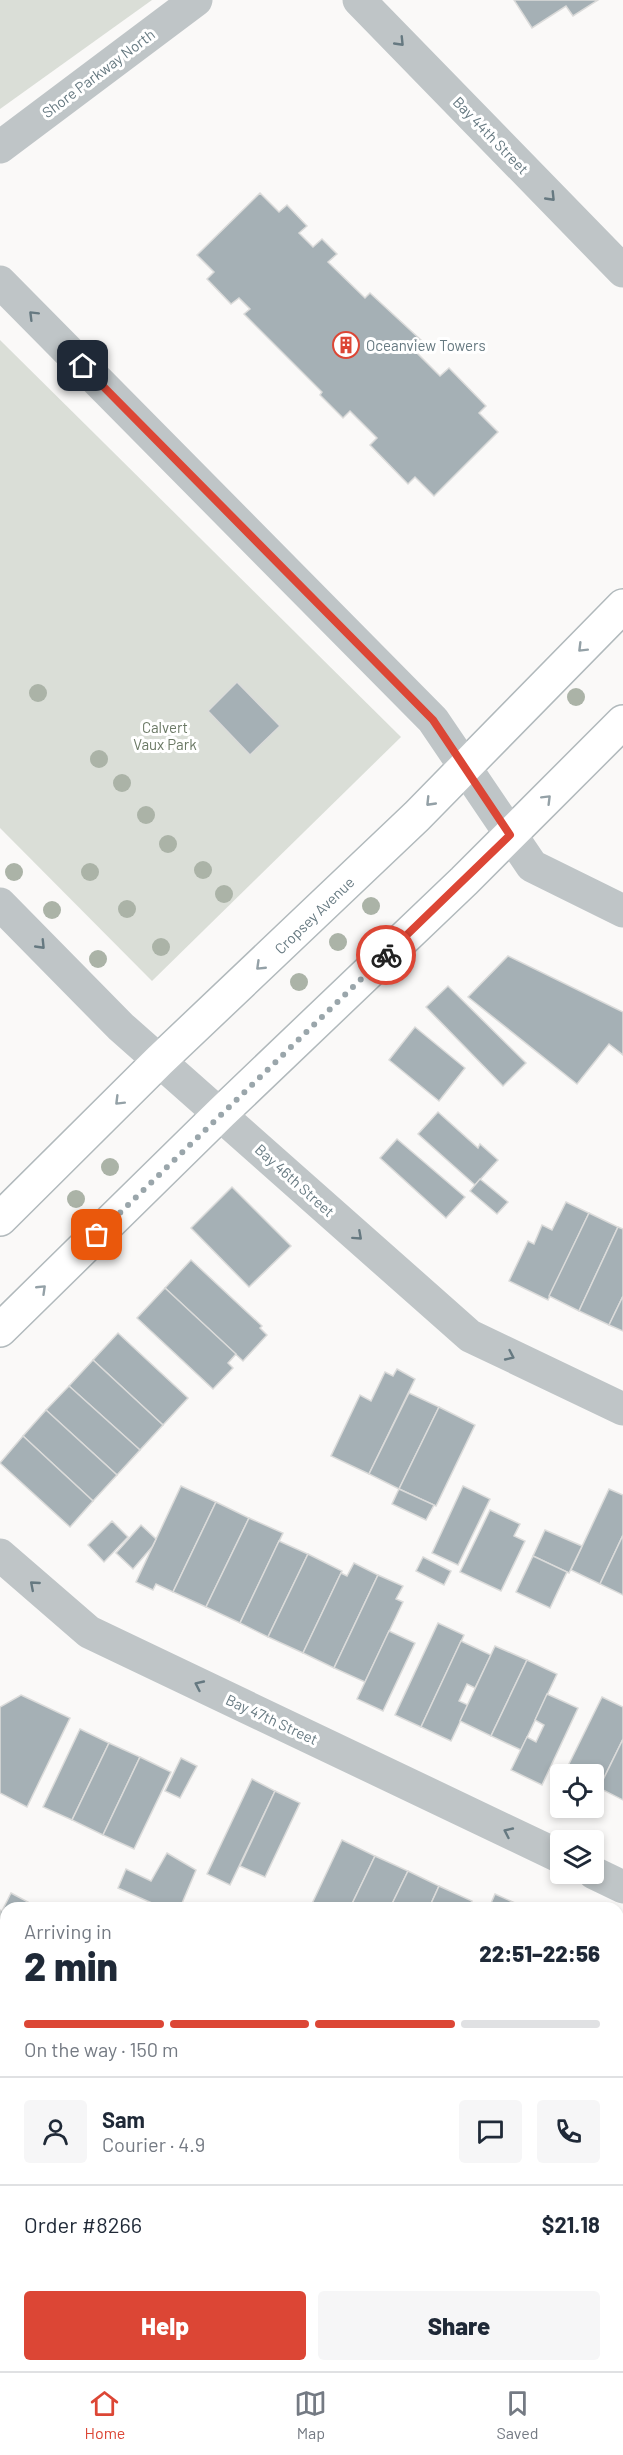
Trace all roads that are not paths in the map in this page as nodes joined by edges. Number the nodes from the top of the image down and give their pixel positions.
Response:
1 (196, 0) edge
2 (359, 0) edge
3 (0, 147) edge
4 (623, 271) edge
5 (0, 282) edge
6 (623, 606) edge
7 (623, 722) edge
8 (465, 767) junction
9 (510, 835) junction
10 (0, 904) edge
11 (623, 911) edge
12 (159, 1061) junction
13 (221, 1113) junction
14 (0, 1219) edge
15 (0, 1330) edge
16 (623, 1409) edge
17 (0, 1556) edge
18 (550, 1852) edge
19 (604, 1878) edge
20 (623, 1887) edge

1 - 3 street, Shore Parkway North
2 -> 4 street, Bay 44th Street
8 -> 5 street
6 -> 8 main road, Cropsey Avenue
9 -> 7 main road
8 - 9 street
8 -> 12 main road, Cropsey Avenue
9 - 11 street
9 - 13 main road
10 -> 12 street, Bay 46th Street
12 - 13 street, Bay 46th Street
12 -> 14 main road, Cropsey Avenue
15 -> 13 main road
13 -> 16 street, Bay 46th Street
18 -> 17 street, Bay 47th Street
19 - 20 street

